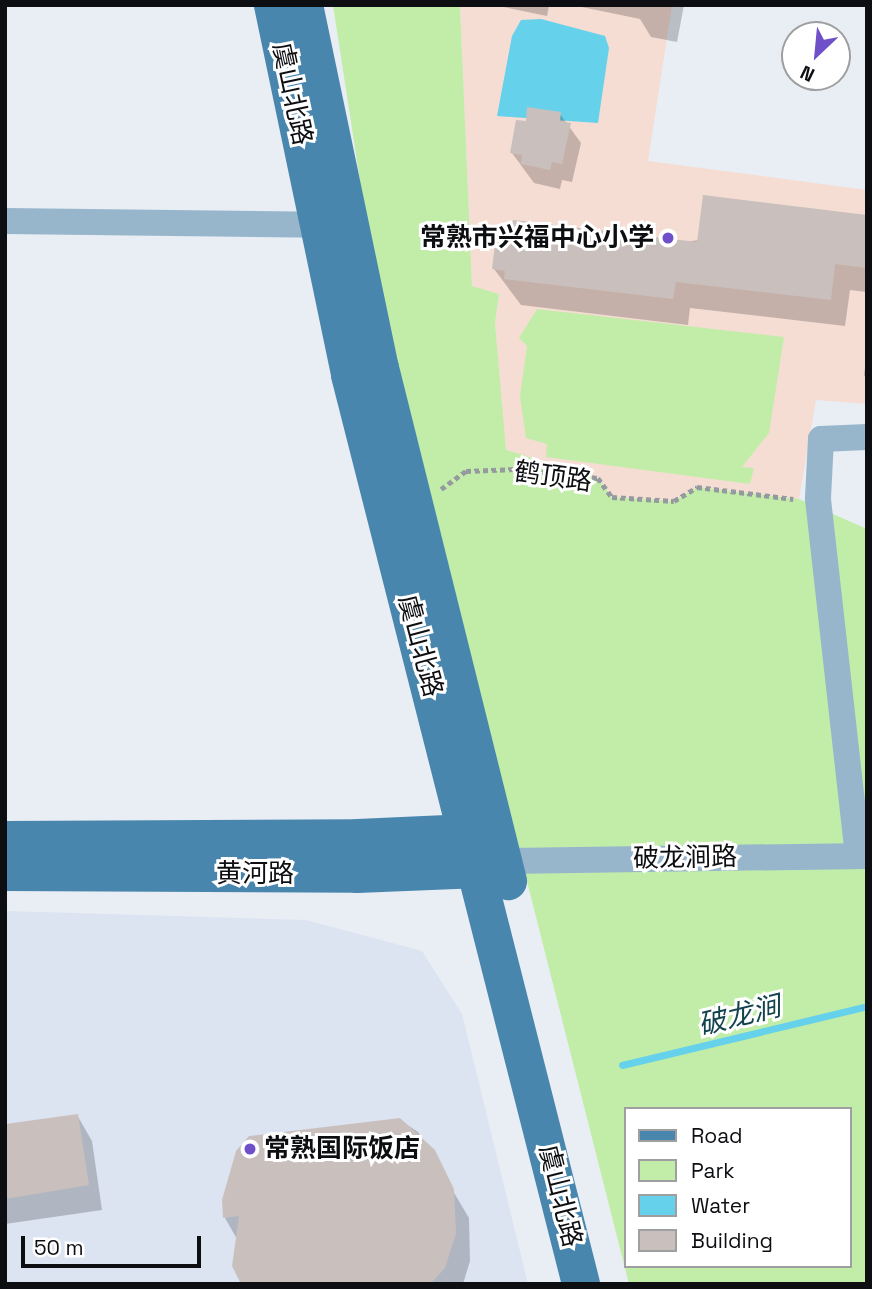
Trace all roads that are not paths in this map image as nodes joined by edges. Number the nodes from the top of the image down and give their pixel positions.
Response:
1 (273, 5) edge
2 (304, 5) edge
3 (5, 221) edge
4 (319, 225) junction
5 (867, 438) edge
6 (482, 828) junction
7 (5, 840) edge
8 (862, 856) edge
9 (491, 865) junction
10 (5, 872) edge
11 (581, 1284) edge
12 (609, 1284) edge

1 - 4 main road, 虞山北路
2 - 6 main road, 虞山北路
3 - 4 street
4 - 6 main road, 虞山北路
5 - 8 street
6 - 7 main road, 黄河路
6 - 9 main road, 虞山北路
8 - 9 street, 破龙涧路
9 - 10 main road, 黄河路
9 - 11 main road, 虞山北路
9 - 12 main road, 虞山北路

